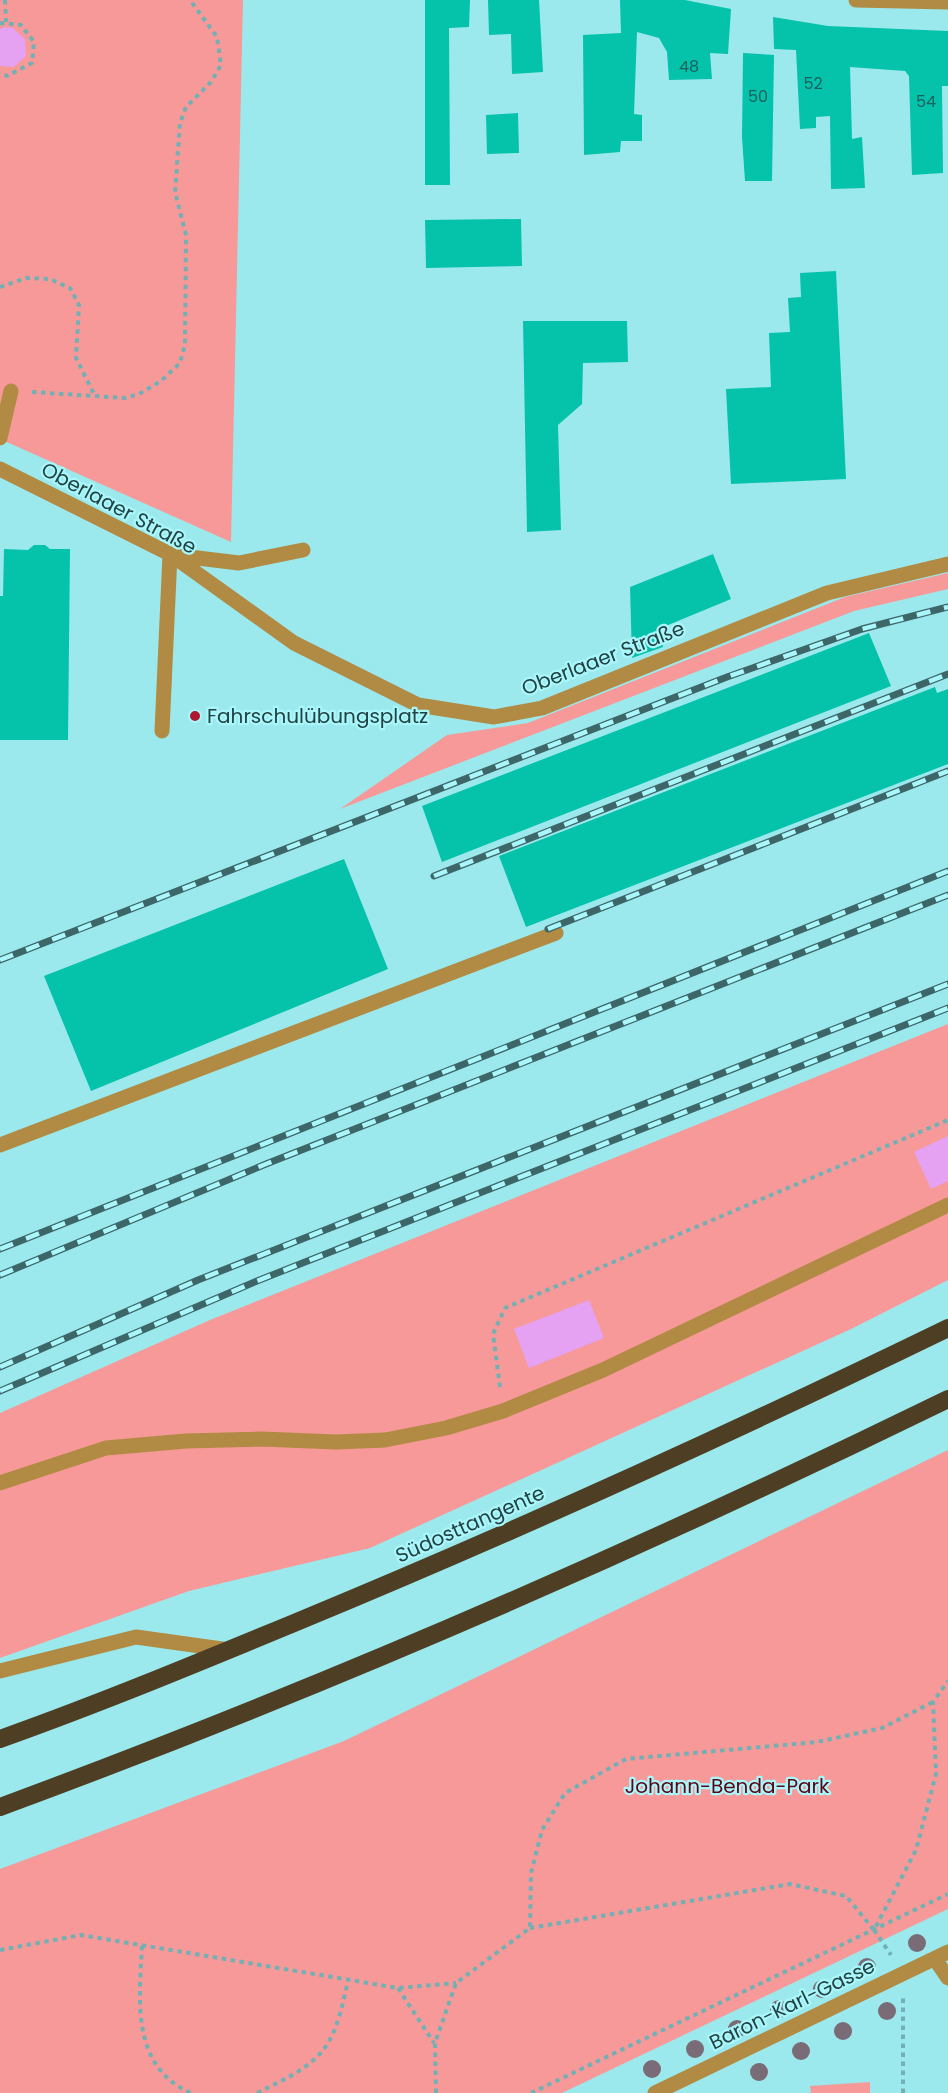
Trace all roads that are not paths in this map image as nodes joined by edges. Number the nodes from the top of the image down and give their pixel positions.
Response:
1 (856, 0) edge
2 (948, 2) edge
3 (11, 391) road end
4 (0, 438) edge
5 (0, 469) edge
6 (303, 550) dead end
7 (170, 554) junction
8 (948, 564) edge
9 (162, 730) dead end
10 (556, 933) dead end
11 (0, 1145) edge
12 (948, 1205) edge
13 (948, 1328) edge
14 (948, 1399) edge
15 (2, 1482) edge
16 (229, 1650) junction
17 (0, 1671) edge
18 (0, 1739) edge
19 (0, 1807) edge
20 (941, 1956) edge
21 (948, 1978) edge
22 (655, 2093) edge

1 - 2 street
3 - 4 street
5 - 7 street, Oberlaaer Straße
6 - 7 street
7 - 8 street, Oberlaaer Straße
7 - 9 street
10 - 11 street
12 - 15 street
13 - 16 highway, Südosttangente
14 - 19 highway
16 - 17 street
16 - 18 highway, Südosttangente
20 - 21 street
20 - 22 street, Baron-Karl-Gasse

